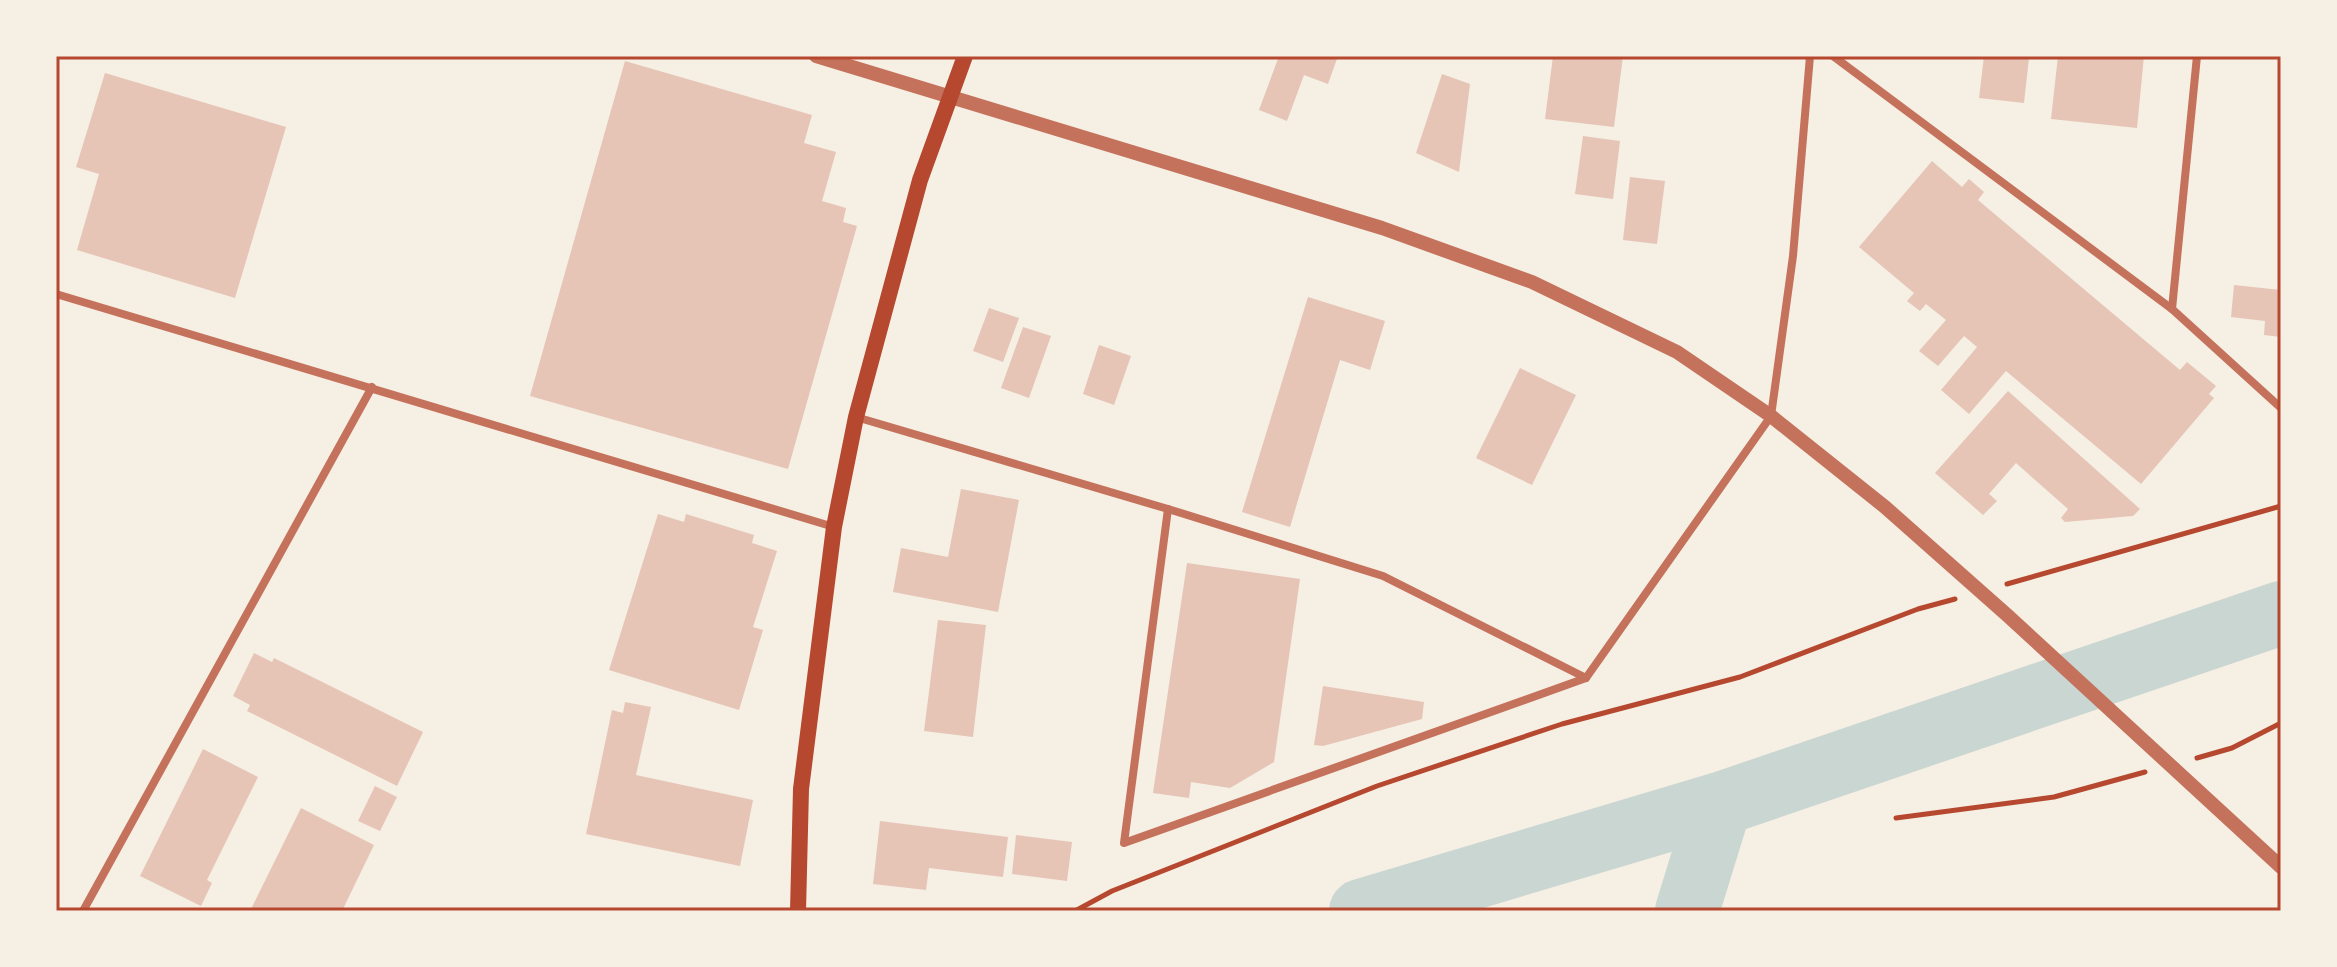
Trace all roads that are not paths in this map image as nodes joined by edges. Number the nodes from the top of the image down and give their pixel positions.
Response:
1 (816, 56) edge
2 (965, 56) edge
3 (1810, 56) edge
4 (1833, 56) edge
5 (2197, 56) edge
6 (949, 97) junction
7 (56, 294) edge
8 (2172, 309) junction
9 (372, 387) junction
10 (2281, 408) edge
11 (1771, 416) junction
12 (856, 417) junction
13 (1168, 509) junction
14 (834, 527) junction
15 (1586, 678) junction
16 (2281, 867) edge
17 (83, 911) edge
18 (798, 911) edge

1 - 6 street
2 - 6 main road
3 - 11 street
4 - 8 street
5 - 8 street
6 - 11 street
6 - 12 main road
7 - 9 street
8 - 10 street
9 - 14 street
9 - 17 street
11 - 15 street
11 - 16 street
12 - 13 street
12 - 14 main road
13 - 15 street
13 - 15 street
14 - 18 main road

